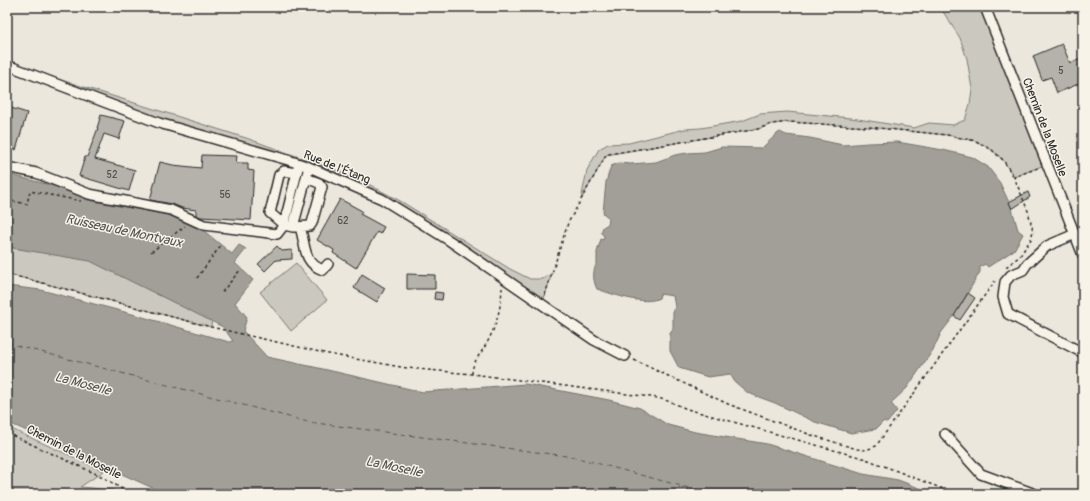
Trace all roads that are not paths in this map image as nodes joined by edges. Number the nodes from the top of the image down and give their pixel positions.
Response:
1 (985, 7) edge
2 (7, 65) edge
3 (7, 166) edge
4 (297, 168) junction
5 (309, 168) junction
6 (306, 178) junction
7 (284, 225) junction
8 (296, 227) junction
9 (1075, 234) junction
10 (1083, 255) edge
11 (328, 264) dead end
12 (1083, 353) edge
13 (626, 356) road end
14 (945, 434) dead end
15 (1035, 494) edge

1 - 9 street, Chemin de la Moselle
2 - 4 street, Rue de l'Étang
3 - 7 street
4 - 5 street, Rue de l'Étang
4 - 7 street
4 - 7 street
5 - 6 street
5 - 13 street, Rue de l'Étang
6 - 8 street
6 - 8 street
7 - 8 street
8 - 11 street
9 - 10 street, Chemin de la Moselle
9 - 12 street
14 - 15 street

